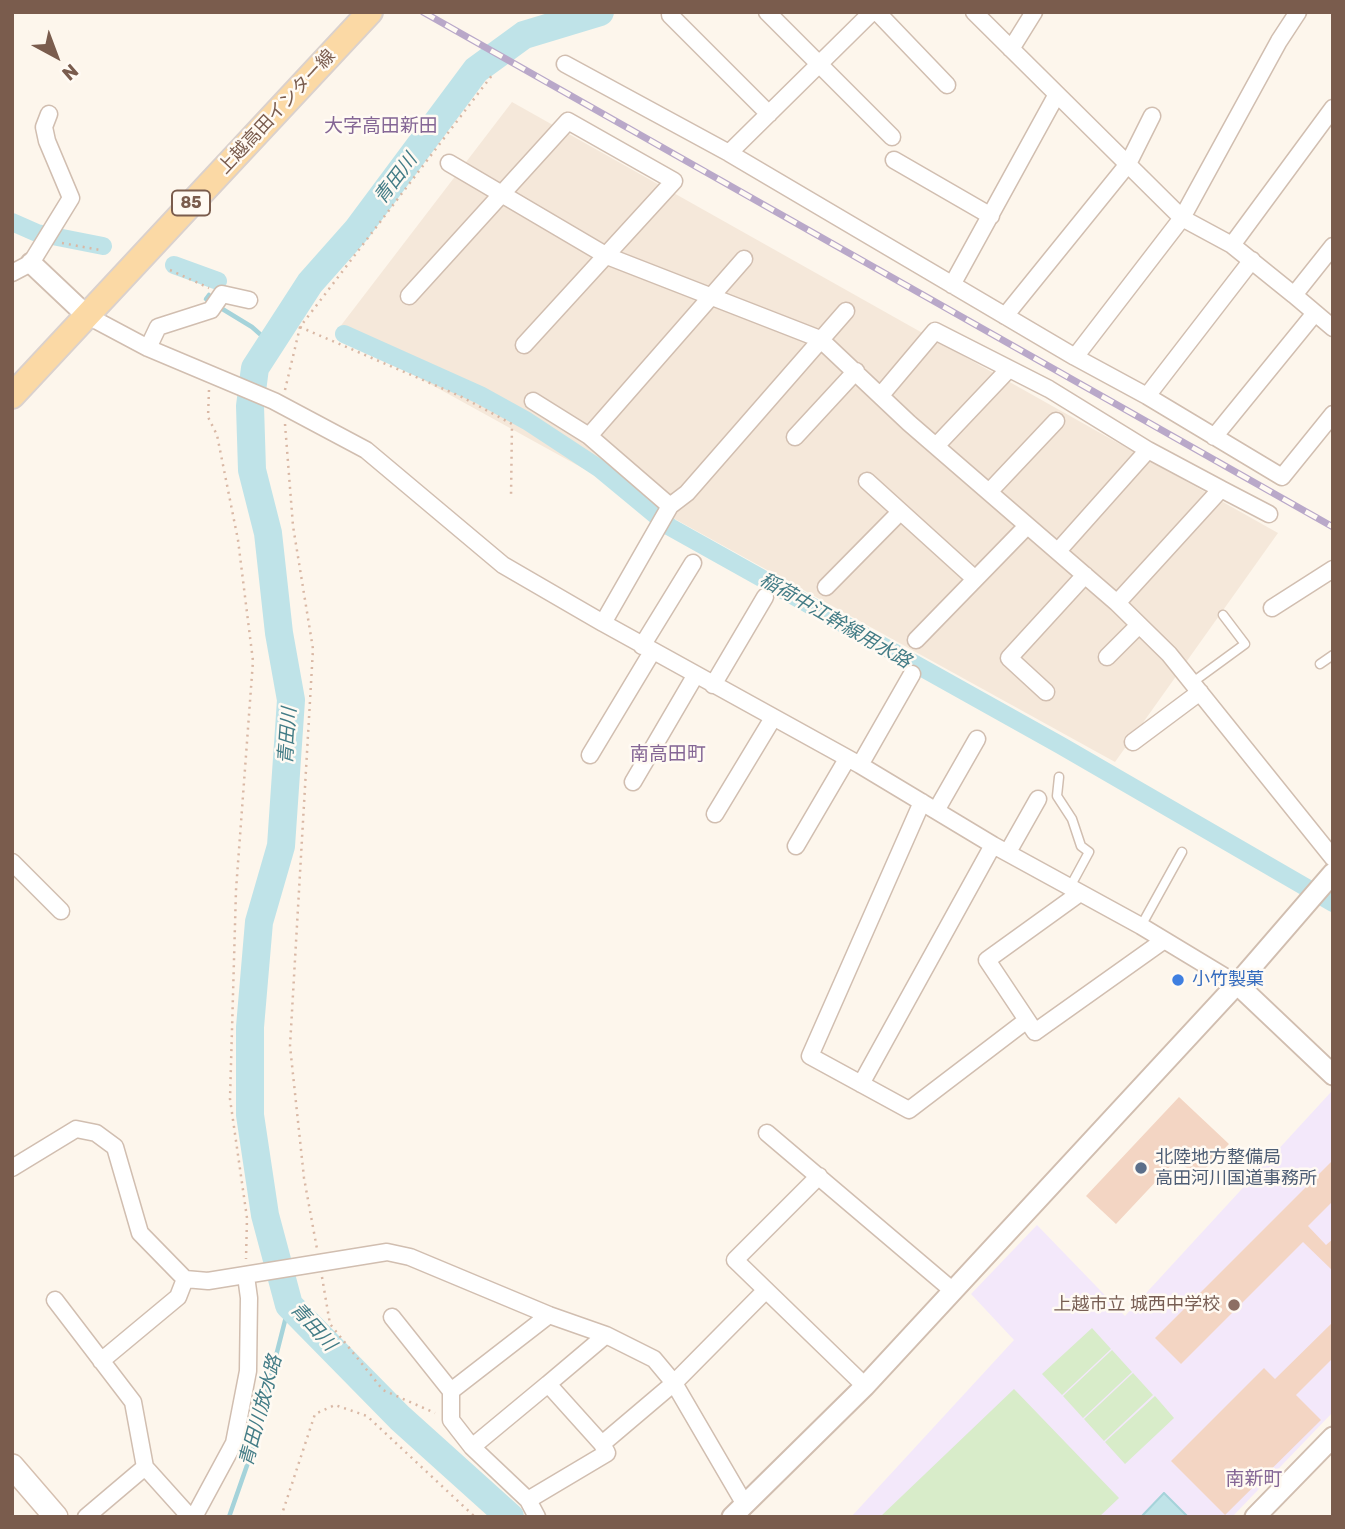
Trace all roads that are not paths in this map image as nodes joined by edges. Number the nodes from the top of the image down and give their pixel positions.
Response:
1 (370, 12) edge
2 (767, 12) edge
3 (872, 12) edge
4 (877, 12) edge
5 (974, 12) edge
6 (1034, 12) edge
7 (1298, 12) edge
8 (670, 15) dead end
9 (1011, 49) junction
10 (820, 63) junction
11 (565, 64) dead end
12 (947, 85) dead end
13 (1057, 94) junction
14 (1333, 108) edge
15 (48, 114) dead end
16 (769, 114) junction
17 (1152, 116) dead end
18 (892, 136) dead end
19 (729, 153) junction
20 (894, 160) dead end
21 (449, 163) dead end
22 (1128, 164) junction
23 (502, 194) junction
24 (990, 216) junction
25 (1182, 218) junction
26 (1232, 245) junction
27 (1333, 246) edge
28 (607, 256) junction
29 (744, 259) dead end
30 (1252, 260) junction
31 (31, 263) junction
32 (12, 273) edge
33 (952, 285) junction
34 (1294, 295) junction
35 (409, 296) dead end
36 (712, 296) junction
37 (249, 300) dead end
38 (846, 311) dead end
39 (1315, 313) junction
40 (86, 314) junction
41 (1005, 316) junction
42 (1333, 328) edge
43 (820, 339) junction
44 (524, 345) dead end
45 (148, 348) junction
46 (1075, 357) junction
47 (1009, 369) junction
48 (856, 371) junction
49 (881, 395) junction
50 (12, 396) edge
51 (1147, 396) junction
52 (533, 401) dead end
53 (1333, 414) edge
54 (1056, 421) dead end
55 (590, 436) junction
56 (795, 437) dead end
57 (1213, 437) junction
58 (936, 446) junction
59 (1148, 450) junction
60 (867, 481) dead end
61 (1221, 489) junction
62 (989, 492) junction
63 (670, 506) junction
64 (900, 512) junction
65 (1269, 514) dead end
66 (1027, 526) junction
67 (1058, 551) junction
68 (693, 563) dead end
69 (1333, 569) edge
70 (1086, 575) junction
71 (974, 578) junction
72 (826, 587) dead end
73 (765, 597) dead end
74 (1117, 603) junction
75 (1272, 608) dead end
76 (1223, 615) dead end
77 (603, 623) junction
78 (1139, 625) junction
79 (916, 640) dead end
80 (647, 649) junction
81 (1333, 655) edge
82 (1107, 657) dead end
83 (1320, 664) dead end
84 (912, 674) dead end
85 (695, 676) junction
86 (713, 685) junction
87 (1196, 687) junction
88 (1046, 692) dead end
89 (773, 718) junction
90 (976, 739) dead end
91 (1133, 743) dead end
92 (590, 755) dead end
93 (854, 762) junction
94 (1059, 778) dead end
95 (633, 782) dead end
96 (1038, 799) dead end
97 (930, 806) junction
98 (715, 814) dead end
99 (796, 846) dead end
100 (1001, 848) junction
101 (1182, 852) dead end
102 (1333, 858) edge
103 (12, 862) edge
104 (1330, 883) edge
105 (1075, 890) junction
106 (61, 911) dead end
107 (1141, 926) junction
108 (1163, 941) junction
109 (1237, 984) junction
110 (1027, 1020) junction
111 (1333, 1075) edge
112 (861, 1084) junction
113 (767, 1133) dead end
114 (12, 1168) edge
115 (819, 1176) junction
116 (250, 1275) junction
117 (185, 1279) junction
118 (766, 1290) junction
119 (952, 1290) junction
120 (55, 1300) dead end
121 (548, 1315) junction
122 (392, 1317) dead end
123 (606, 1335) junction
124 (101, 1361) junction
125 (674, 1383) junction
126 (548, 1384) junction
127 (865, 1387) junction
128 (451, 1391) junction
129 (1333, 1437) edge
130 (602, 1444) junction
131 (472, 1447) junction
132 (12, 1466) edge
133 (145, 1467) junction
134 (528, 1500) junction
135 (738, 1510) edge
136 (1258, 1516) edge
137 (55, 1517) edge
138 (86, 1517) edge
139 (192, 1517) edge
140 (537, 1517) edge

1 - 40 main road, 上越高田インター線 / 85
2 - 10 street
3 - 10 street
4 - 12 street
5 - 9 street
6 - 9 street
7 - 25 street
8 - 16 street
9 - 13 street
10 - 16 street
10 - 18 street
11 - 19 street
13 - 22 street
13 - 24 street
14 - 26 street
15 - 31 street
16 - 19 street
17 - 22 street
19 - 33 street
20 - 24 street
21 - 23 street
22 - 25 street
22 - 41 street
23 - 28 street
23 - 28 street
23 - 35 street
24 - 33 street
25 - 26 street
25 - 46 street
26 - 30 street
27 - 34 street
28 - 36 street
28 - 44 street
29 - 36 street
30 - 34 street
30 - 51 street
31 - 32 street
31 - 40 street
33 - 41 street
34 - 39 street
36 - 43 street
36 - 55 street
37 - 45 street
38 - 43 street
39 - 42 street
39 - 57 street
40 - 45 street
40 - 50 main road, 上越高田インター線 / 85
41 - 46 street
43 - 48 street
43 - 63 street
45 - 77 street
46 - 51 street
47 - 49 street
47 - 58 street
47 - 59 street
48 - 49 street
48 - 56 street
49 - 58 street
51 - 57 street
52 - 55 street
53 - 57 street
54 - 62 street
55 - 63 street
58 - 62 street
59 - 61 street
59 - 67 street
60 - 64 street
61 - 65 street
61 - 74 street
62 - 66 street
63 - 77 street
64 - 71 street
64 - 72 street
66 - 67 street
66 - 71 street
67 - 70 street
68 - 80 street
69 - 75 street
70 - 74 street
70 - 88 street
71 - 79 street
73 - 86 street
74 - 78 street
76 - 87 lane
77 - 80 street
78 - 82 street
78 - 87 street
80 - 85 street
80 - 92 street
81 - 83 lane
84 - 93 street
85 - 86 street
85 - 95 street
86 - 89 street
87 - 91 street
87 - 102 street
89 - 93 street
89 - 98 street
90 - 97 street
93 - 97 street
93 - 99 street
94 - 105 lane
96 - 100 street
97 - 100 street
97 - 112 street
100 - 105 street
100 - 112 street
101 - 107 lane
103 - 106 street
104 - 109 street
105 - 107 street
105 - 110 street
107 - 108 street
108 - 109 street
108 - 110 street
109 - 111 street
109 - 119 street
110 - 112 street
113 - 115 street
114 - 117 street
115 - 118 street
115 - 119 street
116 - 117 street
116 - 121 street
116 - 139 street
117 - 124 street
118 - 125 street
118 - 127 street
119 - 127 street
120 - 124 street
121 - 123 street
121 - 128 street
122 - 128 street
123 - 125 street
123 - 126 street
124 - 133 street
125 - 130 street
125 - 135 street
126 - 130 street
126 - 131 street
127 - 135 street
128 - 131 street
129 - 136 street
130 - 134 street
131 - 134 street
132 - 137 main road
133 - 138 street
133 - 139 street
134 - 140 street

